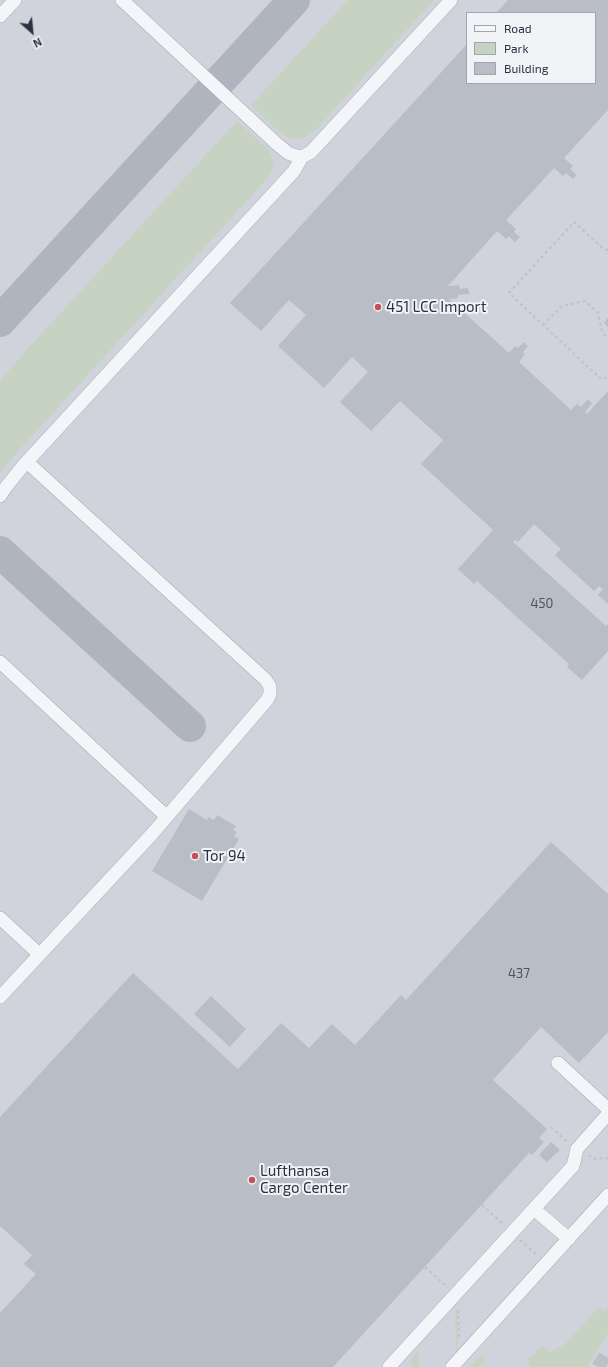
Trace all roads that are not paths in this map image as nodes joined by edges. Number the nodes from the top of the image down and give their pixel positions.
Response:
1 (15, 0) edge
2 (122, 0) edge
3 (451, 0) edge
4 (0, 16) edge
5 (302, 157) junction
6 (27, 462) junction
7 (0, 496) edge
8 (0, 662) edge
9 (166, 816) junction
10 (0, 918) edge
11 (39, 954) junction
12 (0, 997) edge
13 (558, 1063) dead end
14 (608, 1109) edge
15 (608, 1114) edge
16 (608, 1195) edge
17 (534, 1209) junction
18 (569, 1239) junction
19 (389, 1367) edge
20 (452, 1367) edge

1 - 4 lane
2 - 5 lane
3 - 5 lane
5 - 6 lane
6 - 7 lane
6 - 9 lane
8 - 9 lane
9 - 11 lane
10 - 11 lane
11 - 12 lane
13 - 14 lane
15 - 17 lane
16 - 18 lane
17 - 18 lane
17 - 19 lane
18 - 20 lane

